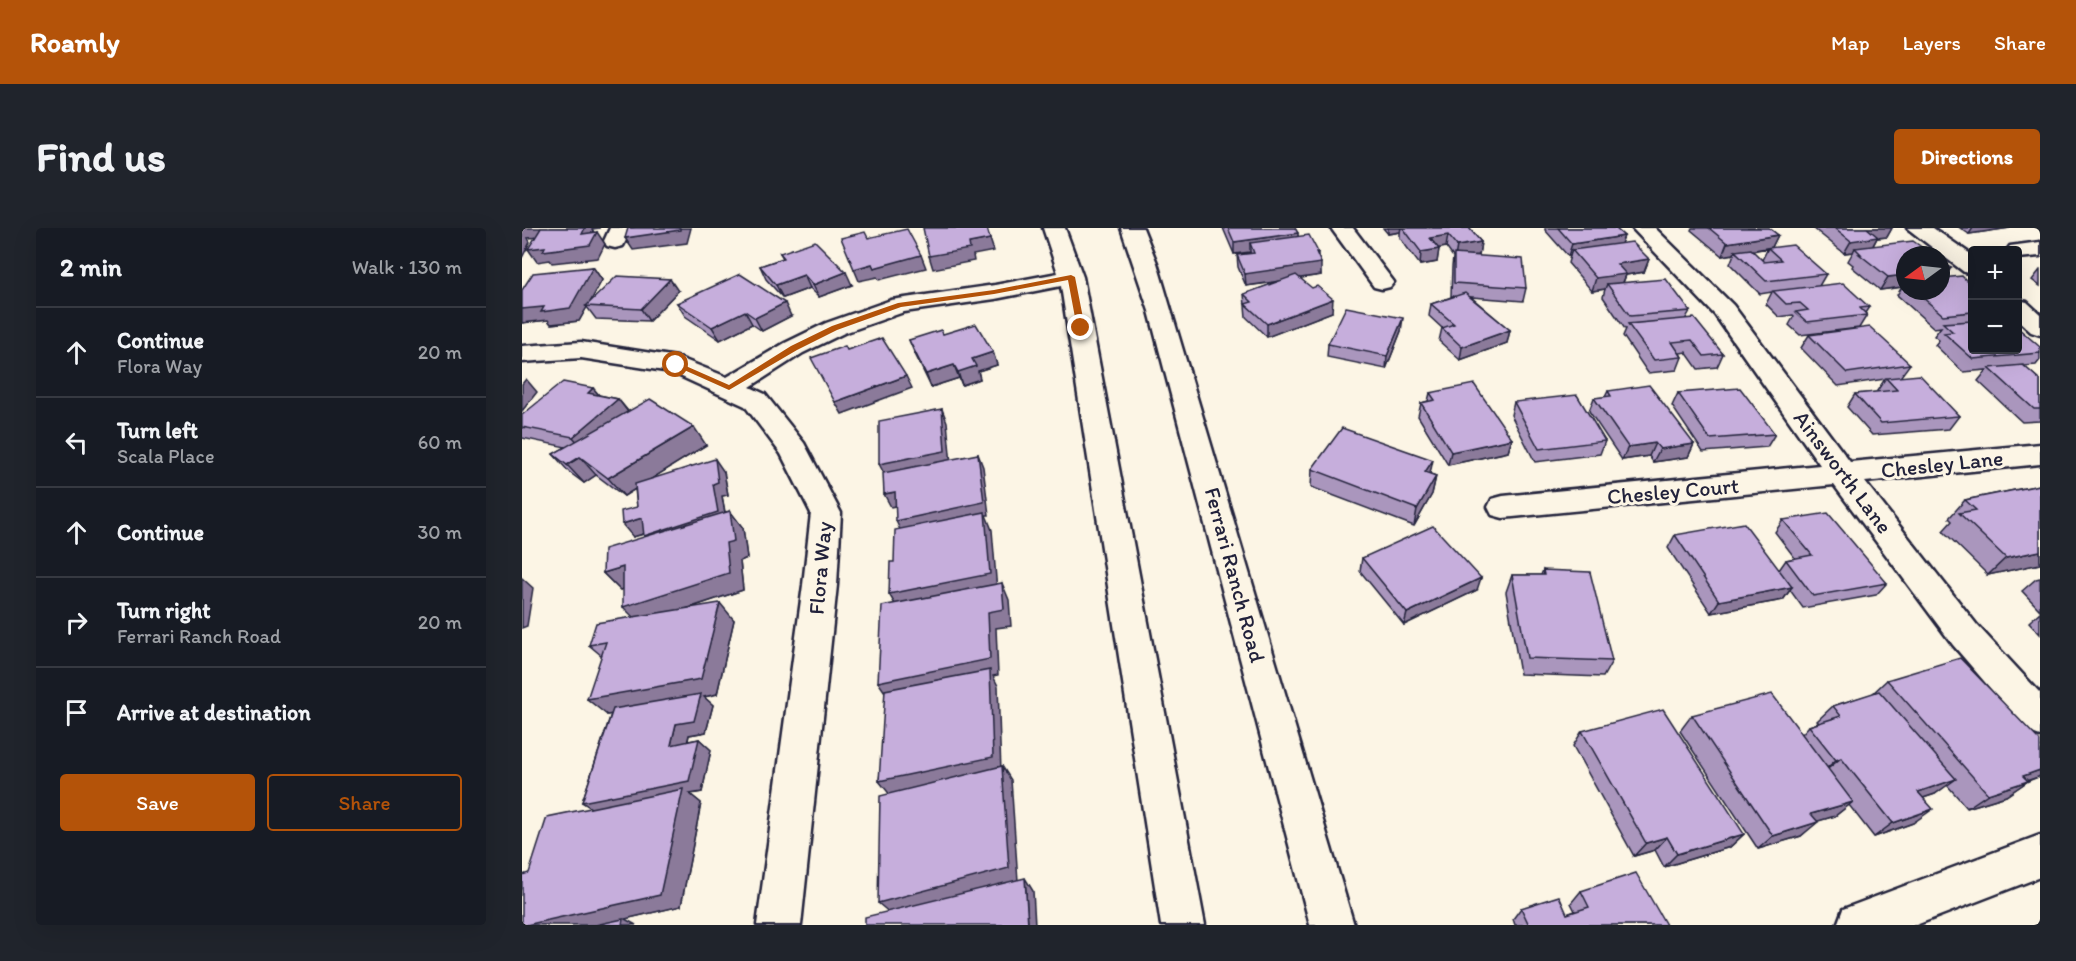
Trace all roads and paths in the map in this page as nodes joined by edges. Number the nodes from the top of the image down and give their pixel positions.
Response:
1 (1054, 228) edge
2 (1132, 228) edge
3 (1342, 228) edge
4 (1643, 228) edge
5 (1918, 228) edge
6 (2040, 249) edge
7 (2022, 251) edge
8 (1968, 259) edge
9 (1071, 277) junction
10 (1382, 282) dead end
11 (2022, 311) edge
12 (2040, 327) edge
13 (522, 354) edge
14 (729, 388) junction
15 (2040, 454) edge
16 (1843, 475) junction
17 (1503, 507) dead end
18 (2040, 719) edge
19 (2040, 856) edge
20 (779, 925) edge
21 (1183, 925) edge
22 (1332, 925) edge
23 (1859, 925) edge

1 - 9 street
2 - 22 street, Ferrari Ranch Road
3 - 10 street
4 - 16 street, Ainsworth Lane
5 - 8 street
6 - 7 street
9 - 14 street
9 - 21 street
11 - 12 street
13 - 14 street, Flora Way
14 - 20 street, Flora Way
15 - 16 street, Chesley Lane
16 - 17 street, Chesley Court
16 - 18 street, Ainsworth Lane
19 - 23 street

